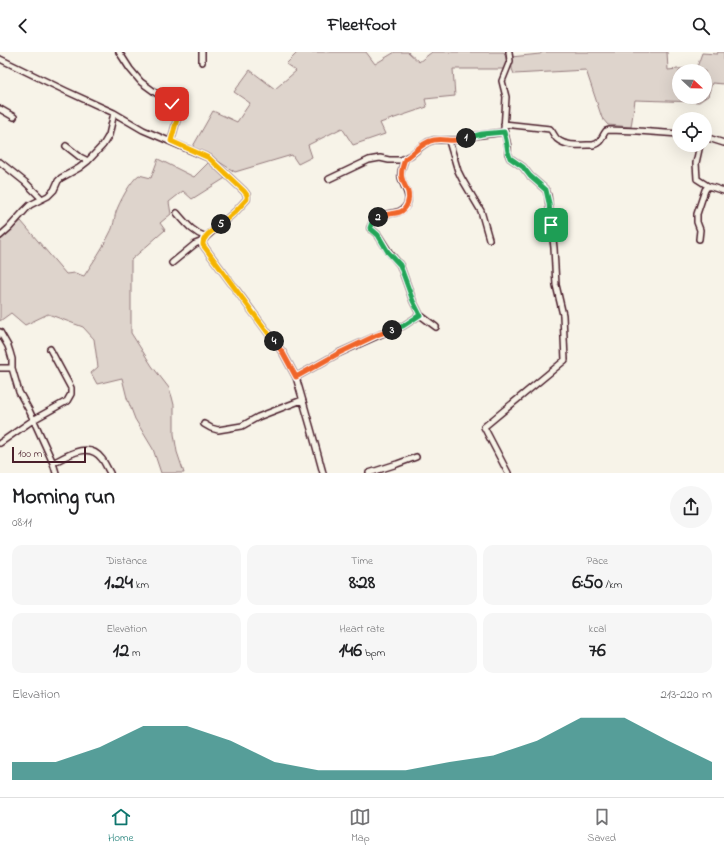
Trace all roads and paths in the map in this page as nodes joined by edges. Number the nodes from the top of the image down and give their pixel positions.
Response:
1 (119, 52) edge
2 (202, 52) edge
3 (510, 52) edge
4 (0, 59) edge
5 (202, 62) dead end
6 (0, 109) edge
7 (114, 113) junction
8 (14, 117) dead end
9 (504, 124) junction
10 (504, 132) junction
11 (672, 133) edge
12 (712, 139) edge
13 (171, 141) junction
14 (449, 141) junction
15 (724, 142) edge
16 (66, 146) dead end
17 (698, 152) edge
18 (405, 159) junction
19 (88, 161) junction
20 (0, 162) edge
21 (329, 179) dead end
22 (708, 186) junction
23 (724, 191) edge
24 (42, 199) junction
25 (177, 213) dead end
26 (0, 236) edge
27 (204, 239) junction
28 (489, 239) dead end
29 (699, 239) dead end
30 (172, 263) dead end
31 (420, 315) junction
32 (436, 327) dead end
33 (0, 332) edge
34 (50, 349) dead end
35 (0, 368) edge
36 (12, 368) junction
37 (296, 377) junction
38 (302, 400) junction
39 (33, 420) junction
40 (204, 424) dead end
41 (0, 443) edge
42 (416, 457) dead end
43 (53, 463) junction
44 (56, 473) edge
45 (110, 473) edge
46 (323, 473) edge
47 (369, 473) edge
48 (508, 473) edge

1 - 13 street
2 - 5 street
3 - 9 street
4 - 7 street
6 - 8 street
7 - 13 street
7 - 19 street
9 - 10 street
9 - 11 street
10 - 14 street
10 - 48 street
12 - 15 street
13 - 27 street
14 - 18 street
14 - 28 street
16 - 19 street
17 - 22 street
18 - 21 street
18 - 31 street
19 - 24 street
20 - 24 street
22 - 23 street
22 - 29 street
24 - 26 street
25 - 27 street
27 - 30 street
27 - 37 street
31 - 32 street
31 - 37 street
33 - 36 street
34 - 39 street
35 - 36 street
36 - 39 street
37 - 38 street
38 - 40 street
38 - 46 street
39 - 41 street
39 - 43 street
42 - 47 street
43 - 44 street
43 - 45 street

